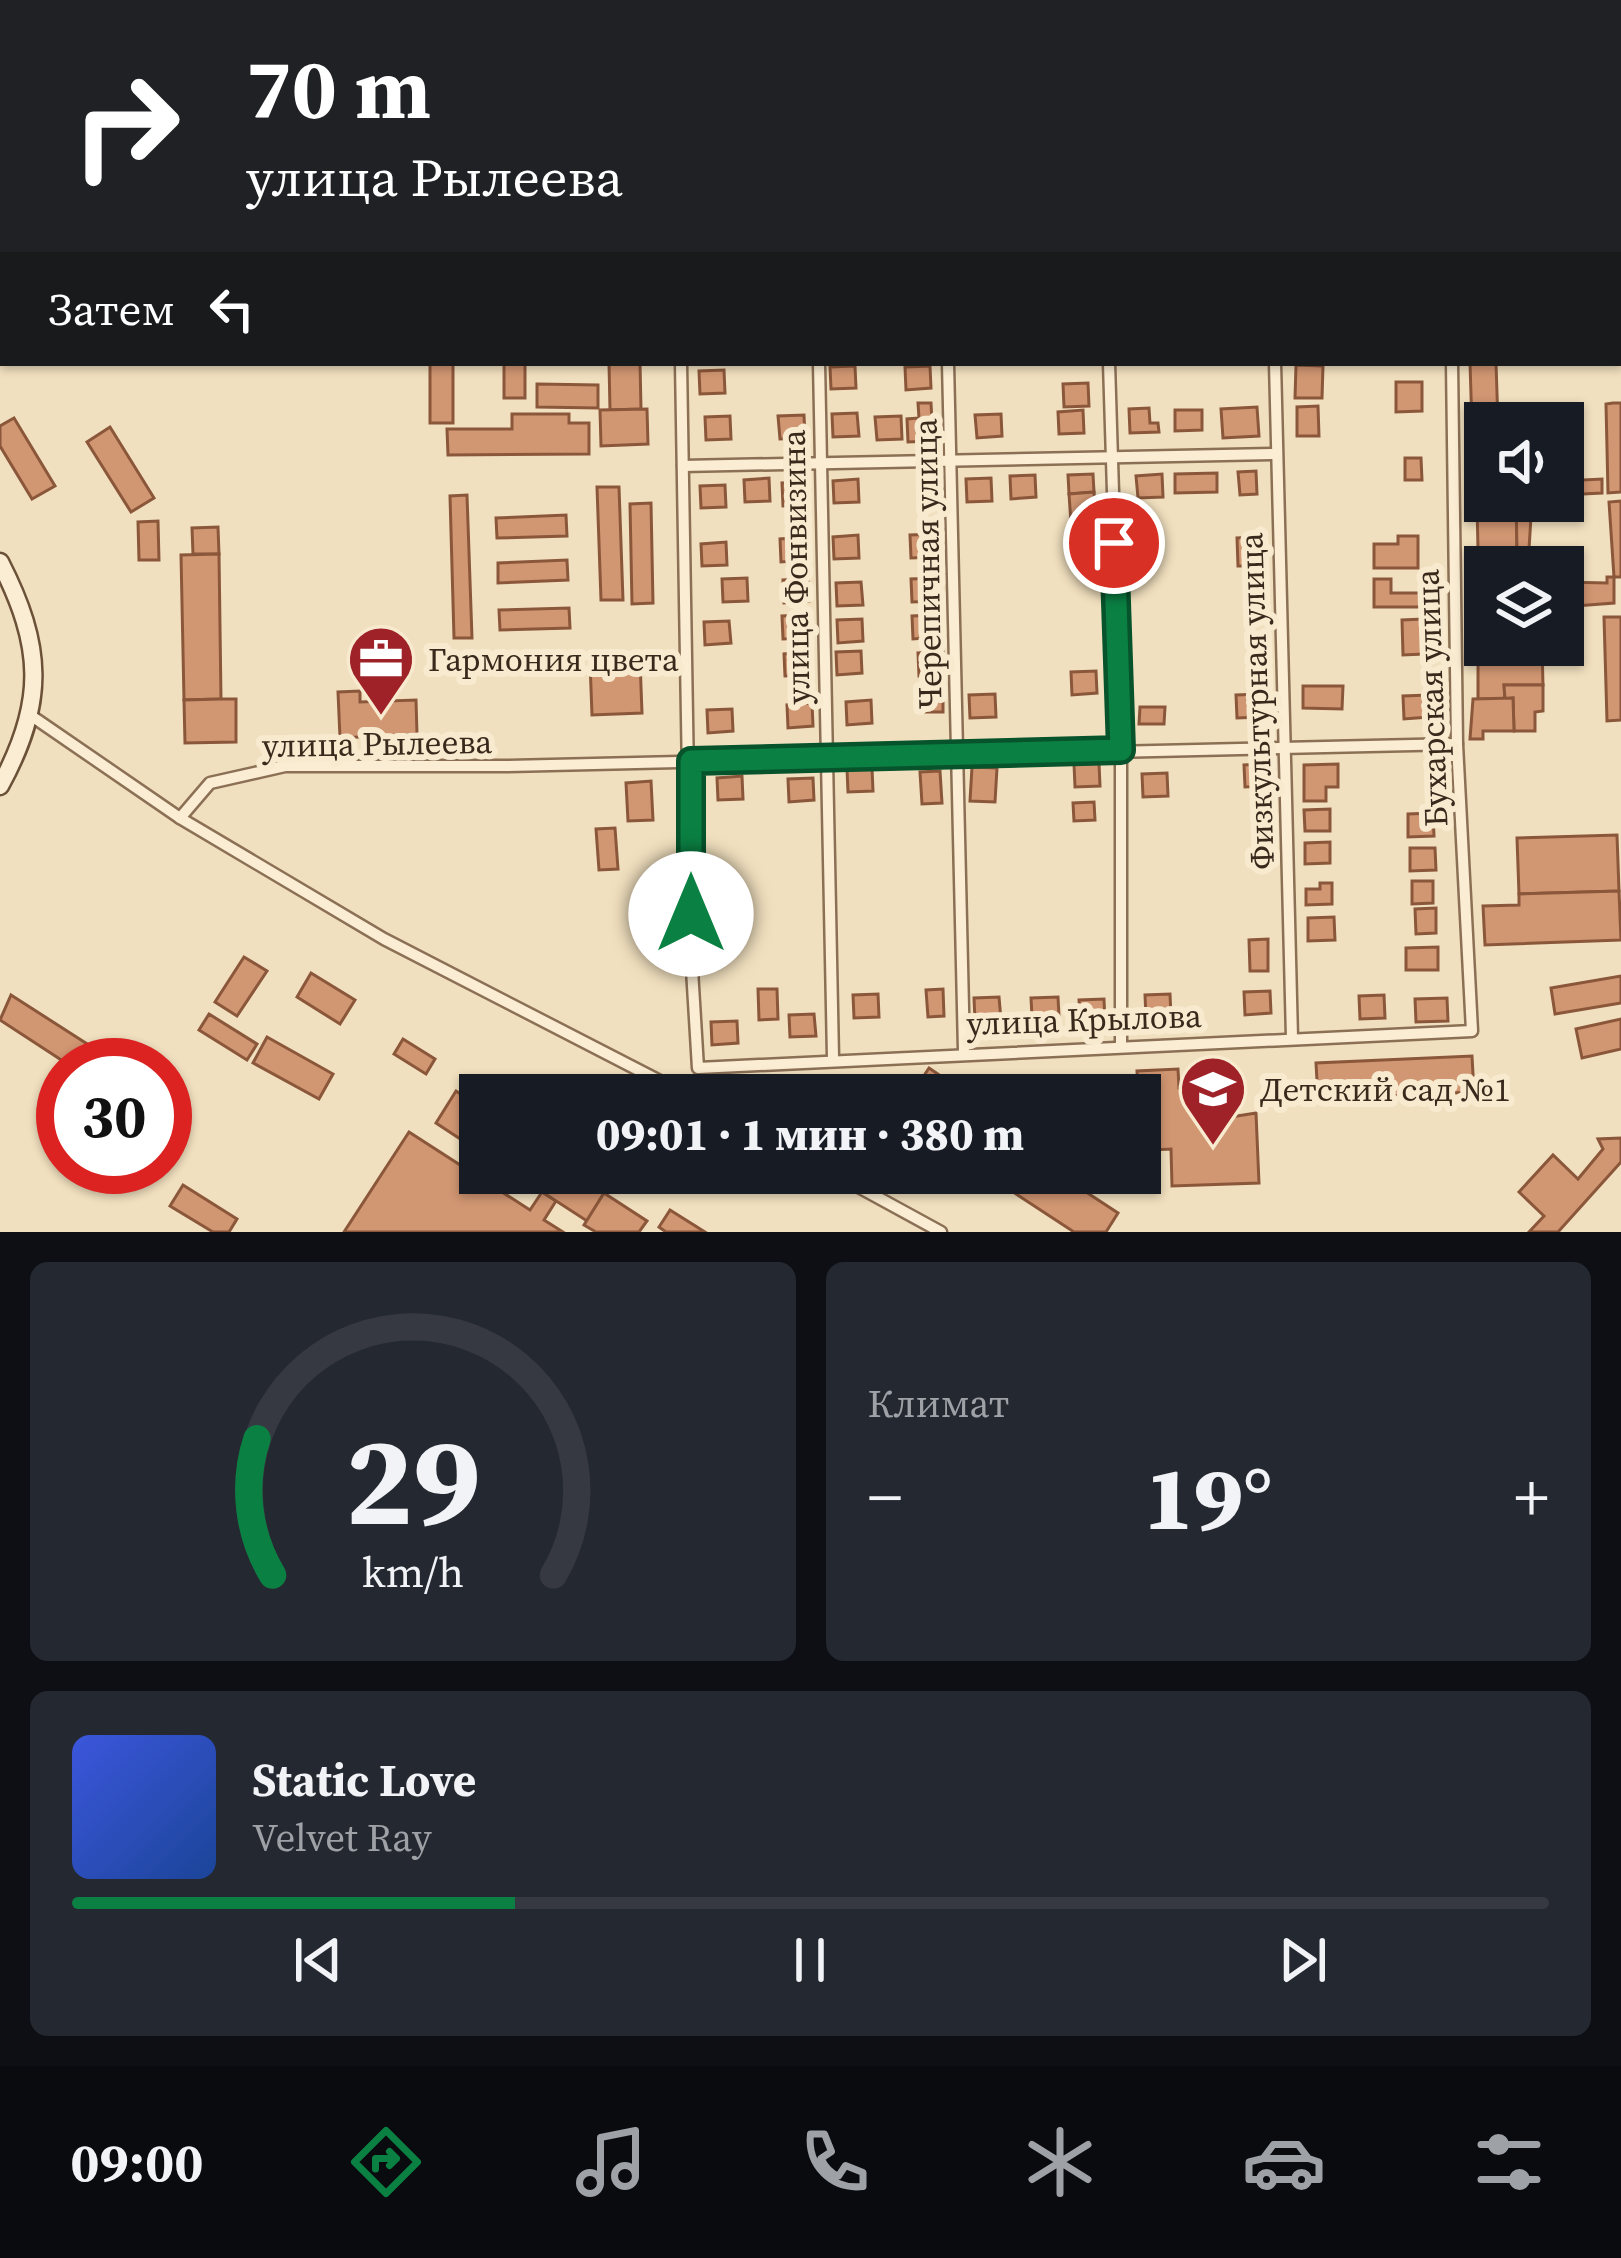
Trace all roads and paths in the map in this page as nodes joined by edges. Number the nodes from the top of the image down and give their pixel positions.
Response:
1 (681, 366) edge
2 (819, 366) edge
3 (949, 366) edge
4 (1109, 366) edge
5 (1275, 366) edge
6 (1452, 366) edge
7 (1276, 454) junction
8 (952, 458) junction
9 (1111, 461) junction
10 (820, 462) junction
11 (683, 466) junction
12 (0, 562) edge
13 (32, 717) junction
14 (1457, 744) junction
15 (1286, 747) junction
16 (1121, 750) junction
17 (959, 752) junction
18 (826, 757) junction
19 (691, 761) junction
20 (0, 786) edge
21 (180, 818) junction
22 (1472, 1030) joint
23 (1292, 1038) junction
24 (1121, 1044) junction
25 (964, 1051) junction
26 (833, 1058) junction
27 (646, 1074) edge
28 (871, 1194) edge
29 (941, 1232) edge

1 - 11 street
2 - 10 street, улица Фонвизина
3 - 8 street, Черепичная улица
4 - 9 street
5 - 7 street, Физкультурная улица
6 - 14 street, Бухарская улица
7 - 9 street
7 - 15 street, Физкультурная улица
8 - 9 street
8 - 10 street
8 - 17 street, Черепичная улица
9 - 16 street
10 - 11 street
10 - 18 street, улица Фонвизина
11 - 19 street
12 - 13 street
13 - 20 street
13 - 21 street
14 - 15 street, улица Рылеева
14 - 22 street, Бухарская улица
15 - 16 street, улица Рылеева
15 - 23 street, Физкультурная улица
16 - 17 street, улица Рылеева
16 - 24 street
17 - 18 street, улица Рылеева
17 - 25 street, Черепичная улица
18 - 19 street, улица Рылеева
18 - 26 street, улица Фонвизина
19 - 21 street, улица Рылеева
19 - 26 street, улица Крылова
21 - 27 street
22 - 23 street, улица Крылова
23 - 24 street, улица Крылова
24 - 25 street, улица Крылова
25 - 26 street, улица Крылова
28 - 29 street

